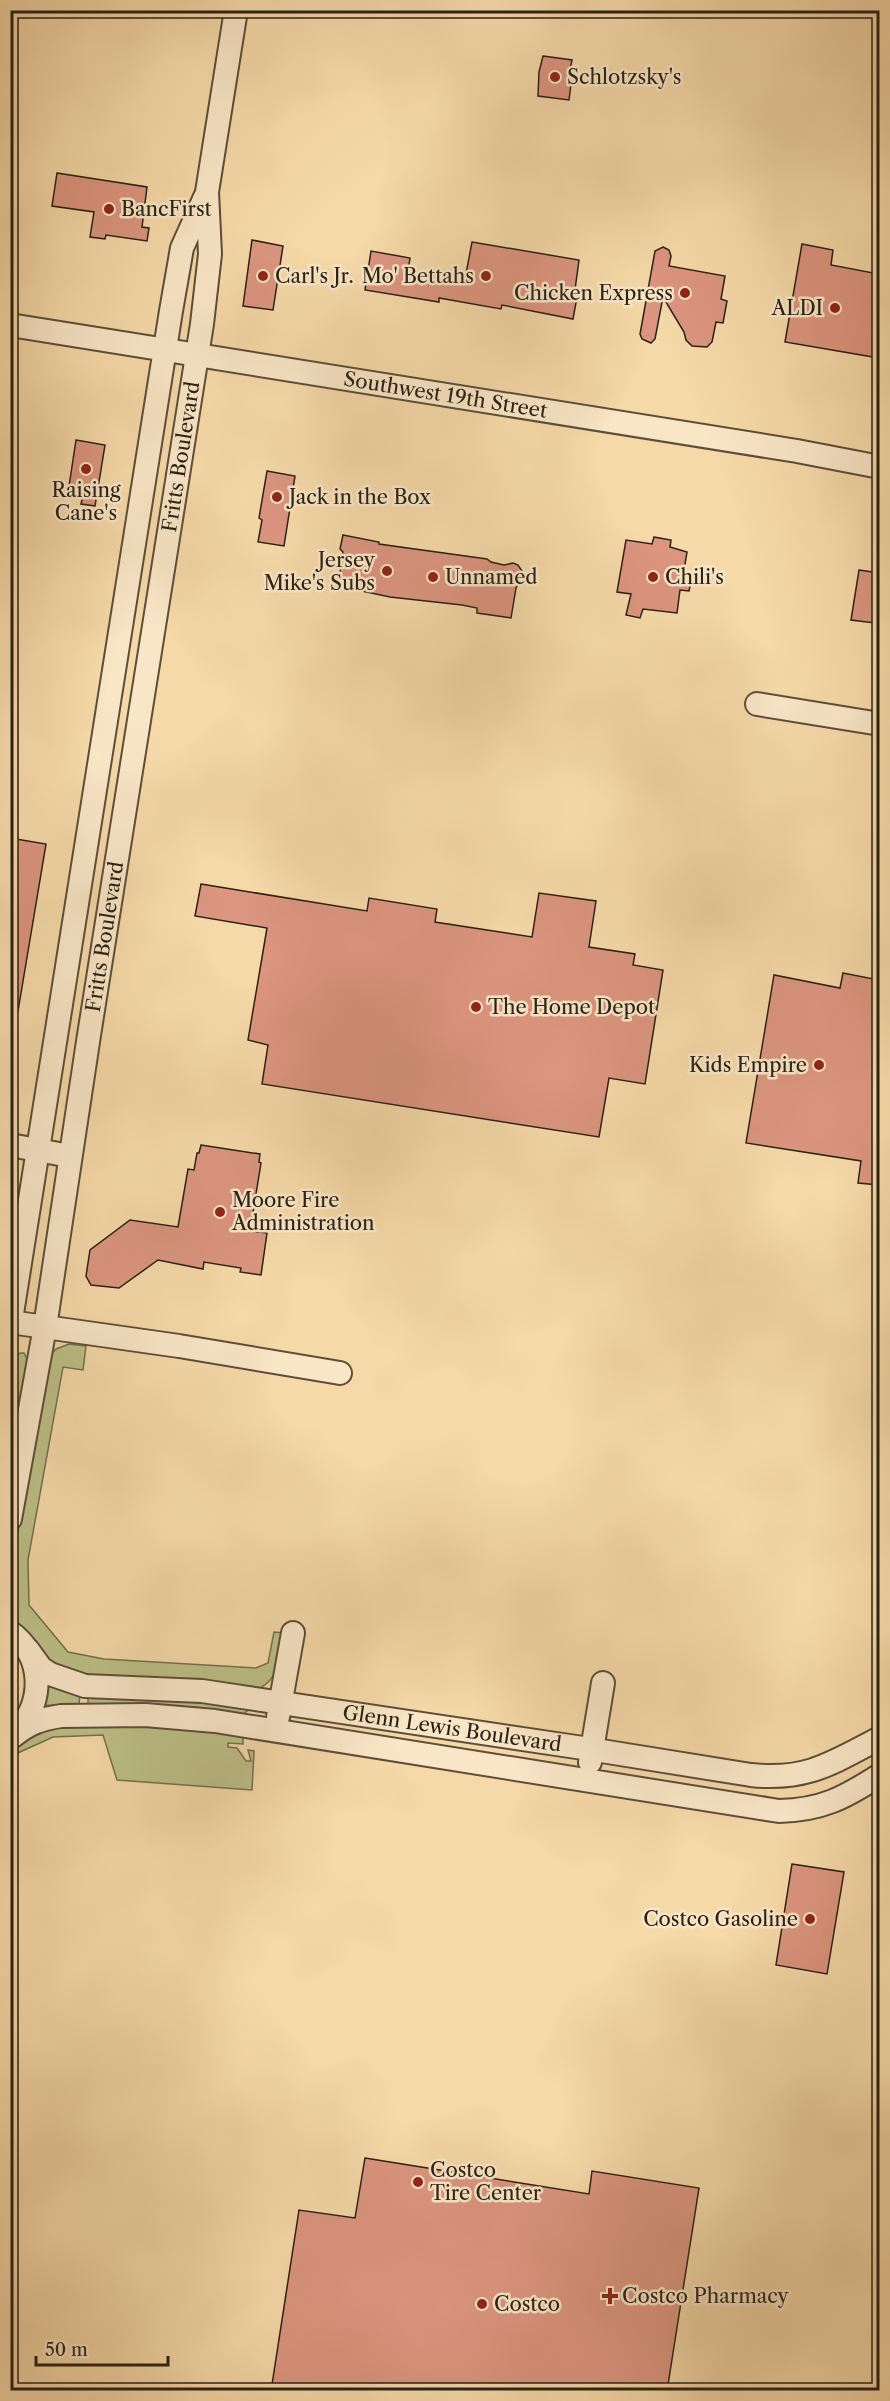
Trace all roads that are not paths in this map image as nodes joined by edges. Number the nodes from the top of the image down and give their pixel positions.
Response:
1 (236, 10) edge
2 (207, 192) junction
3 (10, 325) edge
4 (165, 350) junction
5 (197, 355) junction
6 (879, 467) edge
7 (757, 704) dead end
8 (879, 724) edge
9 (10, 1145) edge
10 (39, 1150) junction
11 (70, 1156) junction
12 (11, 1323) edge
13 (45, 1327) junction
14 (340, 1373) dead end
15 (10, 1519) edge
16 (293, 1633) dead end
17 (15, 1636) edge
18 (603, 1683) dead end
19 (281, 1702) junction
20 (275, 1731) junction
21 (11, 1737) edge
22 (879, 1738) edge
23 (592, 1749) junction
24 (879, 1775) edge
25 (586, 1781) junction
26 (879, 1786) edge
27 (852, 1793) junction

1 - 2 street
2 - 4 street, Fritts Boulevard
2 - 5 street, Fritts Boulevard
3 - 4 street, Southwest 19th Street
4 - 5 street, Southwest 19th Street
4 - 10 street, Fritts Boulevard
5 - 6 street, Southwest 19th Street
5 - 11 street, Fritts Boulevard
7 - 8 street
9 - 10 street
10 - 11 street
10 - 12 street, Fritts Boulevard
11 - 13 street, Fritts Boulevard
12 - 13 street
13 - 14 street
13 - 15 street, Fritts Boulevard
16 - 19 street
17 - 19 street, Glenn Lewis Boulevard
17 - 21 street
18 - 23 street
19 - 20 street
19 - 23 street, Glenn Lewis Boulevard
20 - 21 street, Glenn Lewis Boulevard
20 - 25 street, Glenn Lewis Boulevard
22 - 23 street, Glenn Lewis Boulevard
23 - 25 street
24 - 27 street, Glenn Lewis Boulevard
25 - 27 street, Glenn Lewis Boulevard
26 - 27 street, Glenn Lewis Boulevard

